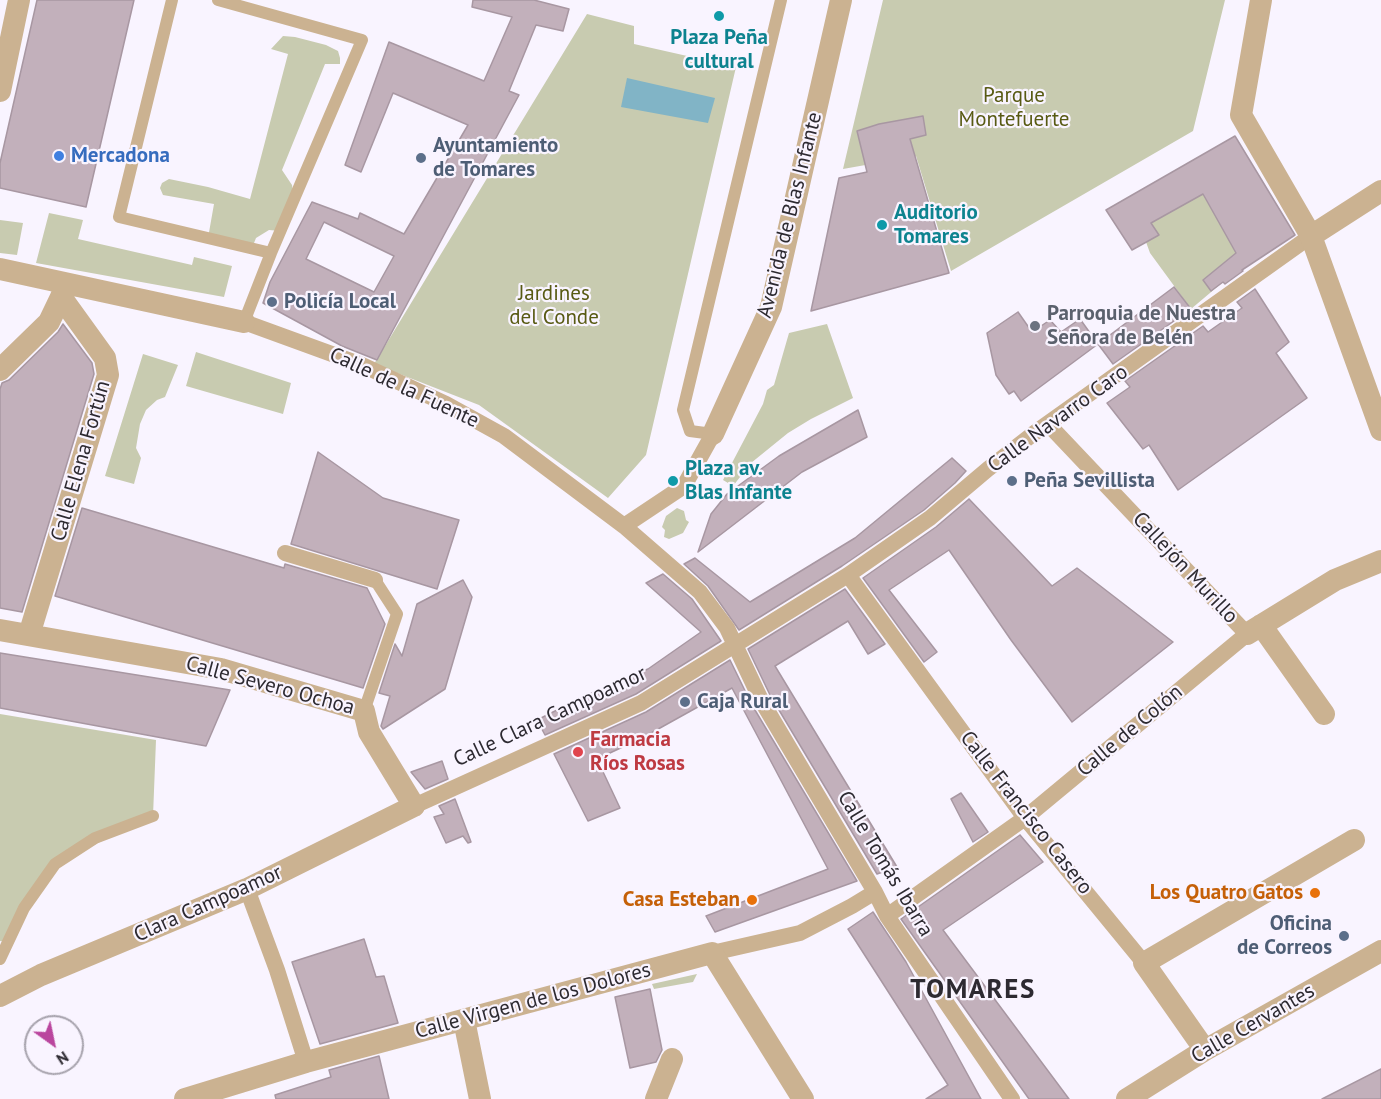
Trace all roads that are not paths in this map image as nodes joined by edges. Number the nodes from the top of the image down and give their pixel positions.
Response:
1 (19, 0) edge
2 (172, 0) edge
3 (218, 0) edge
4 (781, 0) edge
5 (841, 0) edge
6 (1261, 0) edge
7 (0, 91) edge
8 (1381, 191) edge
9 (1311, 236) junction
10 (271, 253) junction
11 (0, 269) edge
12 (60, 289) junction
13 (244, 322) junction
14 (0, 370) edge
15 (1048, 424) junction
16 (1381, 430) edge
17 (713, 434) junction
18 (624, 526) junction
19 (285, 553) dead end
20 (1381, 561) edge
21 (848, 574) junction
22 (375, 580) joint
23 (1254, 629) junction
24 (0, 630) edge
25 (29, 635) junction
26 (733, 645) junction
27 (364, 711) junction
28 (1324, 714) dead end
29 (414, 806) junction
30 (153, 816) dead end
31 (1025, 818) junction
32 (1354, 840) dead end
33 (247, 889) junction
34 (874, 892) junction
35 (887, 916) junction
36 (1381, 951) edge
37 (711, 953) junction
38 (0, 959) edge
39 (1144, 963) junction
40 (0, 996) edge
41 (464, 1020) junction
42 (1205, 1050) junction
43 (672, 1059) dead end
44 (306, 1062) junction
45 (185, 1099) edge
46 (480, 1099) edge
47 (656, 1099) edge
48 (802, 1099) edge
49 (1012, 1099) edge
50 (1127, 1099) edge

1 - 7 street
2 - 10 lane
3 - 10 lane
4 - 17 lane
5 - 17 street, Avenida de Blas Infante
6 - 9 street
8 - 9 street, Calle Navarro Caro
9 - 15 street, Calle Navarro Caro
9 - 16 street
10 - 13 lane
11 - 12 street, Calle de la Fuente
12 - 13 street, Calle de la Fuente
12 - 14 street
12 - 25 street, Calle Elena Fortún
13 - 18 street, Calle de la Fuente
15 - 21 street, Calle Navarro Caro
15 - 23 street, Callejón Murillo
17 - 18 street, Avenida de Blas Infante
18 - 26 street, Calle de la Fuente
19 - 22 street
20 - 23 street, Calle de Colón
21 - 26 street, Calle Navarro Caro
21 - 31 street, Calle Francisco Casero
22 - 27 lane
23 - 28 street, Callejón Murillo
23 - 31 street, Calle de Colón
24 - 25 street, Calle Severo Ochoa
25 - 27 street, Calle Severo Ochoa
26 - 29 street, Calle Clara Campoamor
26 - 34 street, Calle Tomás Ibarra
27 - 29 street, Calle Severo Ochoa
29 - 33 street, Clara Campoamor
30 - 38 lane
31 - 35 street, Calle de Colón
31 - 39 street, Calle Francisco Casero
32 - 39 street
33 - 40 street, Clara Campoamor
33 - 44 street
34 - 35 street, Calle Tomás Ibarra
34 - 37 street, Calle Virgen de los Dolores
35 - 49 street, Calle Tomás Ibarra
36 - 42 street, Calle Cervantes
37 - 41 street, Calle Virgen de los Dolores
37 - 48 street
39 - 42 street, Calle Francisco Casero
41 - 44 street, Calle Virgen de los Dolores
41 - 46 street
42 - 50 street, Calle Cervantes
43 - 47 street
44 - 45 street, Calle Virgen de los Dolores

